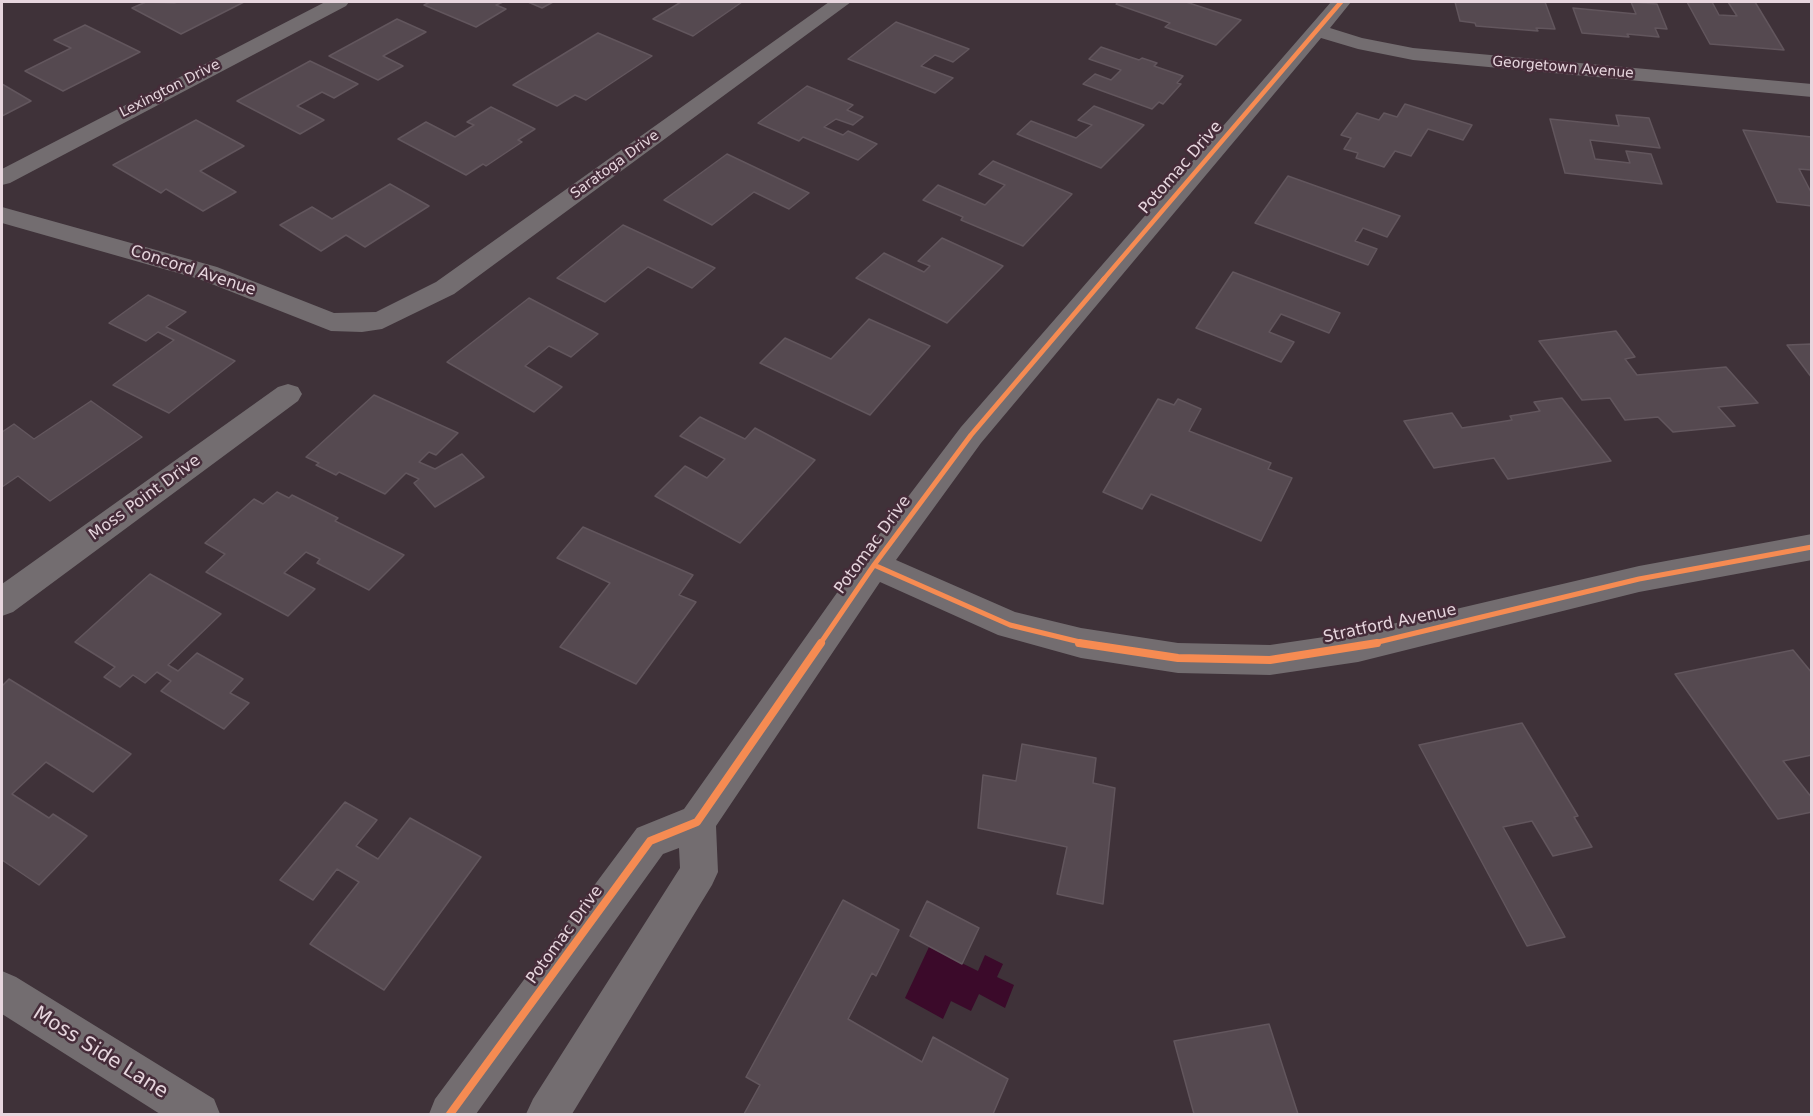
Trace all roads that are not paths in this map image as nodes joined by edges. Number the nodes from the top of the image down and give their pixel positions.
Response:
1 (339, 2) edge
2 (841, 2) edge
3 (1341, 2) edge
4 (1317, 30) junction
5 (1812, 91) edge
6 (2, 177) edge
7 (2, 215) edge
8 (382, 320) joint
9 (288, 394) dead end
10 (1812, 548) edge
11 (874, 565) junction
12 (2, 602) edge
13 (697, 822) junction
14 (2, 991) edge
15 (199, 1114) edge
16 (450, 1114) edge
17 (548, 1114) edge

1 - 6 street, Lexington Drive
2 - 8 street, Saratoga Drive
3 - 4 street, Potomac Drive
4 - 5 street, Georgetown Avenue
4 - 11 street, Potomac Drive
7 - 8 street, Concord Avenue
9 - 12 street, Moss Point Drive
10 - 11 street, Stratford Avenue
11 - 13 street, Potomac Drive
13 - 16 street, Potomac Drive
13 - 17 street
14 - 15 street, Moss Side Lane

